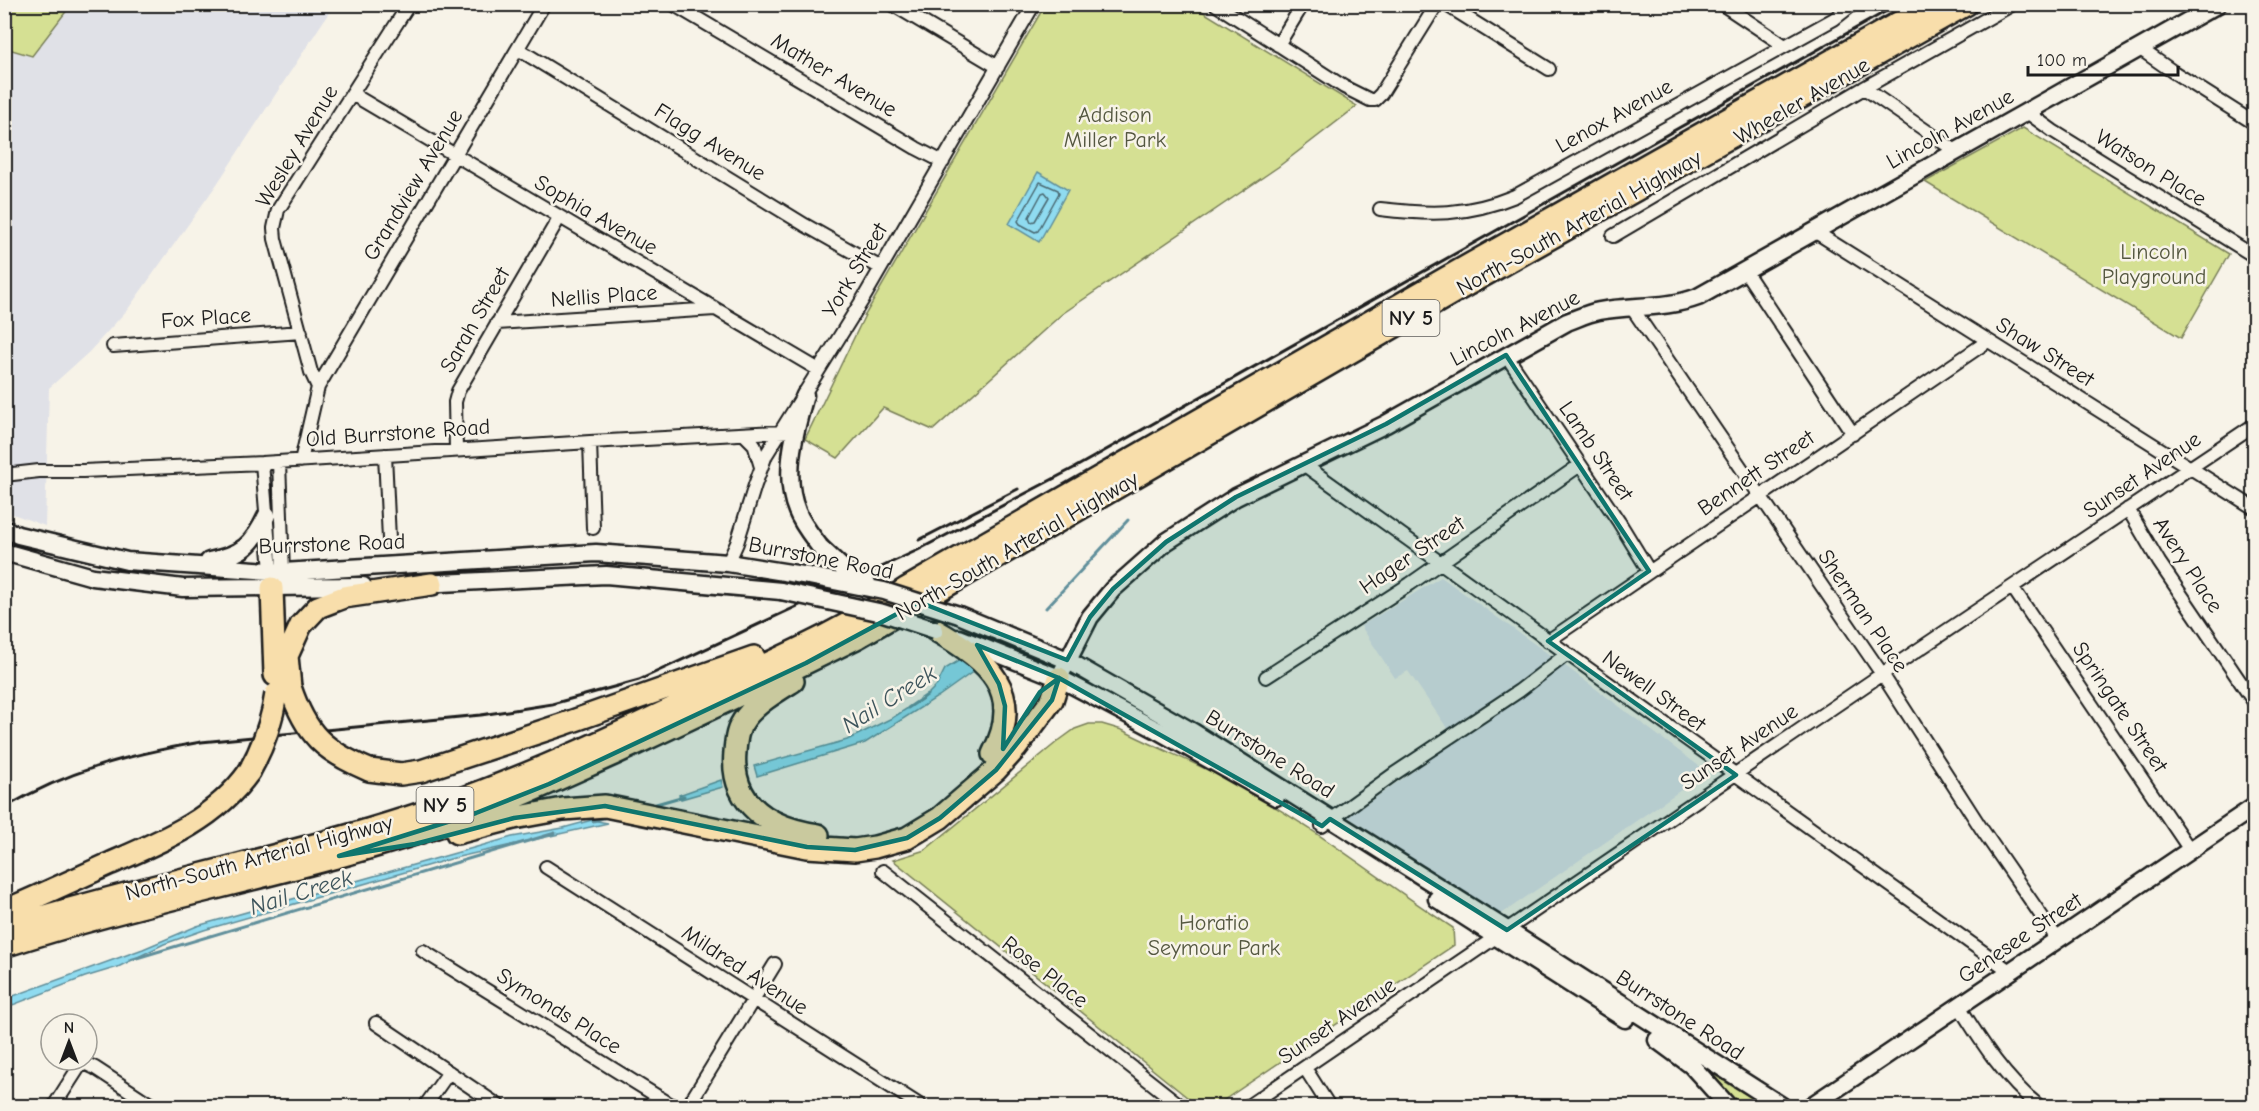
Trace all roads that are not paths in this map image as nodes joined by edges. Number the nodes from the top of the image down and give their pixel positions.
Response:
1 (409, 4) edge
2 (544, 4) edge
3 (673, 4) edge
4 (892, 4) edge
5 (1034, 4) edge
6 (1215, 4) edge
7 (1303, 4) edge
8 (1437, 4) edge
9 (1445, 4) edge
10 (1722, 4) edge
11 (1853, 4) edge
12 (1932, 4) edge
13 (1967, 4) edge
14 (2013, 4) edge
15 (2218, 4) edge
16 (1278, 45) junction
17 (1785, 46) junction
18 (2139, 48) junction
19 (518, 49) junction
20 (998, 67) junction
21 (1549, 69) dead end
22 (1864, 88) junction
23 (352, 94) junction
24 (2027, 112) junction
25 (2254, 123) edge
26 (1957, 152) junction
27 (455, 155) junction
28 (943, 162) junction
29 (1380, 209) dead end
30 (559, 218) junction
31 (1814, 231) junction
32 (1613, 236) dead end
33 (2254, 256) edge
34 (881, 268) junction
35 (1745, 271) junction
36 (1632, 308) junction
37 (715, 309) junction
38 (496, 323) junction
39 (301, 332) junction
40 (1988, 341) junction
41 (113, 346) dead end
42 (1506, 355) junction
43 (819, 370) junction
44 (318, 387) junction
45 (805, 395) joint
46 (2254, 425) edge
47 (788, 432) junction
48 (744, 434) junction
49 (1852, 434) junction
50 (590, 442) junction
51 (456, 450) junction
52 (385, 455) junction
53 (301, 461) junction
54 (279, 462) junction
55 (262, 463) junction
56 (1303, 464) junction
57 (1580, 465) junction
58 (761, 467) junction
59 (2191, 468) junction
60 (5, 475) edge
61 (1760, 496) junction
62 (2254, 508) edge
63 (2128, 509) junction
64 (267, 514) junction
65 (593, 528) dead end
66 (4, 529) edge
67 (389, 539) dead end
68 (4, 552) edge
69 (728, 562) junction
70 (1438, 562) junction
71 (179, 566) junction
72 (1649, 571) junction
73 (277, 580) junction
74 (432, 584) junction
75 (2013, 588) junction
76 (884, 591) junction
77 (860, 627) junction
78 (935, 630) junction
79 (1548, 641) junction
80 (1567, 654) junction
81 (287, 656) junction
82 (1063, 669) junction
83 (1882, 674) junction
84 (1266, 677) dead end
85 (283, 691) junction
86 (2254, 702) edge
87 (993, 754) junction
88 (1736, 775) junction
89 (2254, 807) edge
90 (1326, 822) junction
91 (2190, 850) junction
92 (339, 856) junction
93 (546, 867) dead end
94 (883, 871) dead end
95 (4, 911) edge
96 (4, 928) edge
97 (1502, 933) junction
98 (2058, 940) junction
99 (4, 946) edge
100 (423, 951) dead end
101 (775, 964) dead end
102 (2011, 972) junction
103 (753, 1000) junction
104 (1959, 1006) junction
105 (376, 1023) dead end
106 (1675, 1052) junction
107 (1305, 1068) junction
108 (99, 1071) edge
109 (76, 1072) edge
110 (449, 1072) junction
111 (54, 1107) edge
112 (153, 1107) edge
113 (425, 1107) edge
114 (500, 1107) edge
115 (673, 1107) edge
116 (688, 1107) edge
117 (921, 1107) edge
118 (1182, 1107) edge
119 (1248, 1107) edge
120 (1329, 1107) edge
121 (1728, 1107) edge
122 (1764, 1107) edge
123 (1782, 1107) edge
124 (1811, 1107) edge
125 (2039, 1107) edge

1 - 23 street, Wesley Avenue
2 - 19 street, Grandview Avenue
3 - 28 street, Mather Avenue
4 - 20 street
5 - 20 street, York Street
6 - 16 street
7 - 16 street
8 - 16 street
9 - 21 street
10 - 17 street
11 - 17 street, Lenox Avenue
12 - 77 highway, North-South Arterial Highway / NY 5
13 - 77 highway, North-South Arterial Highway / NY 5
14 - 22 street, Wheeler Avenue
15 - 18 street, Lincoln Avenue
17 - 29 street, Lenox Avenue
18 - 24 street, Lincoln Avenue
18 - 25 street
19 - 27 street, Grandview Avenue
19 - 34 street, Flagg Avenue
20 - 28 street, York Street
22 - 26 street
22 - 32 street, Wheeler Avenue
23 - 27 street, Sophia Avenue
23 - 39 street, Wesley Avenue
24 - 26 street, Lincoln Avenue
24 - 33 street, Watson Place
26 - 31 street, Lincoln Avenue
27 - 30 street, Sophia Avenue
27 - 44 street, Grandview Avenue
28 - 34 street, York Street
30 - 37 street, Sophia Avenue
30 - 38 street, Sarah Street
31 - 35 street, Lincoln Avenue
31 - 40 street, Shaw Street
34 - 43 street, York Street
35 - 36 street, Lincoln Avenue
35 - 49 street
36 - 42 street, Lincoln Avenue
36 - 61 street, Sherman Place
37 - 38 street, Nellis Place
37 - 43 street, Sophia Avenue
38 - 51 street, Sarah Street
39 - 41 street, Fox Place
39 - 44 street, Wesley Avenue
40 - 49 street, Bennett Street
40 - 59 street, Shaw Street
42 - 56 street, Lincoln Avenue
42 - 57 street, Lamb Street
43 - 45 street, York Street
44 - 53 street
45 - 47 street
46 - 59 street, Sunset Avenue
47 - 48 street, Old Burrstone Road
47 - 58 street
47 - 76 street, bridge
48 - 50 street, Old Burrstone Road
48 - 58 street
49 - 61 street, Bennett Street
50 - 51 street, Old Burrstone Road
50 - 65 street
51 - 52 street, Old Burrstone Road
52 - 53 street, Old Burrstone Road
52 - 67 street
53 - 54 street, Old Burrstone Road
54 - 55 street, Old Burrstone Road
54 - 73 street
55 - 60 street, Old Burrstone Road
55 - 64 street
56 - 70 street, Newell Street
56 - 82 street, Lincoln Avenue
57 - 70 street, Hager Street
57 - 72 street, Lamb Street
58 - 69 street
59 - 62 street, Shaw Street
59 - 63 street, Sunset Avenue
61 - 72 street, Bennett Street
61 - 83 street, Sherman Place
63 - 75 street, Sunset Avenue
63 - 86 street, Avery Place
64 - 71 street
64 - 73 street
66 - 71 street, Burrstone Road
68 - 73 street, Burrstone Road
69 - 73 street, Burrstone Road
69 - 76 street, Burrstone Road, bridge
70 - 79 street, Newell Street
70 - 84 street, Hager Street
71 - 73 street, Burrstone Road
72 - 79 street, Bennett Street
73 - 74 street, Burrstone Road
73 - 81 highway
73 - 85 highway
74 - 78 street, Burrstone Road, bridge
74 - 81 highway
75 - 83 street, Sunset Avenue
75 - 91 street, Springate Street
76 - 82 street, Burrstone Road, bridge
77 - 85 highway, bridge
77 - 87 highway
77 - 92 highway, North-South Arterial Highway / NY 5
77 - 96 highway, North-South Arterial Highway / NY 5
78 - 82 street, Burrstone Road
78 - 87 highway
79 - 80 street, Newell Street
80 - 88 street, Newell Street
80 - 90 street
81 - 85 highway
82 - 87 highway
82 - 90 street, Burrstone Road
82 - 92 highway
83 - 88 street, Sunset Avenue
83 - 98 street, Sherman Place
85 - 95 highway, bridge
88 - 97 street, Sunset Avenue
88 - 102 street, Newell Street
89 - 91 street, Genesee Street
90 - 97 street, Burrstone Road
91 - 98 street, Genesee Street
92 - 99 highway, North-South Arterial Highway / NY 5
93 - 103 street, Mildred Avenue
94 - 118 street, Rose Place
97 - 106 street, Burrstone Road
97 - 107 street, Sunset Avenue
97 - 123 street, Burrstone Road
98 - 102 street, Genesee Street
100 - 115 street, Symonds Place
101 - 103 street
102 - 104 street, Genesee Street
103 - 116 street
103 - 117 street, Mildred Avenue
104 - 124 street, Genesee Street
104 - 125 street
105 - 110 street
106 - 121 street, Burrstone Road
106 - 122 street
107 - 119 street, Sunset Avenue
107 - 120 street
108 - 112 street
109 - 111 street
110 - 113 street
110 - 114 street

